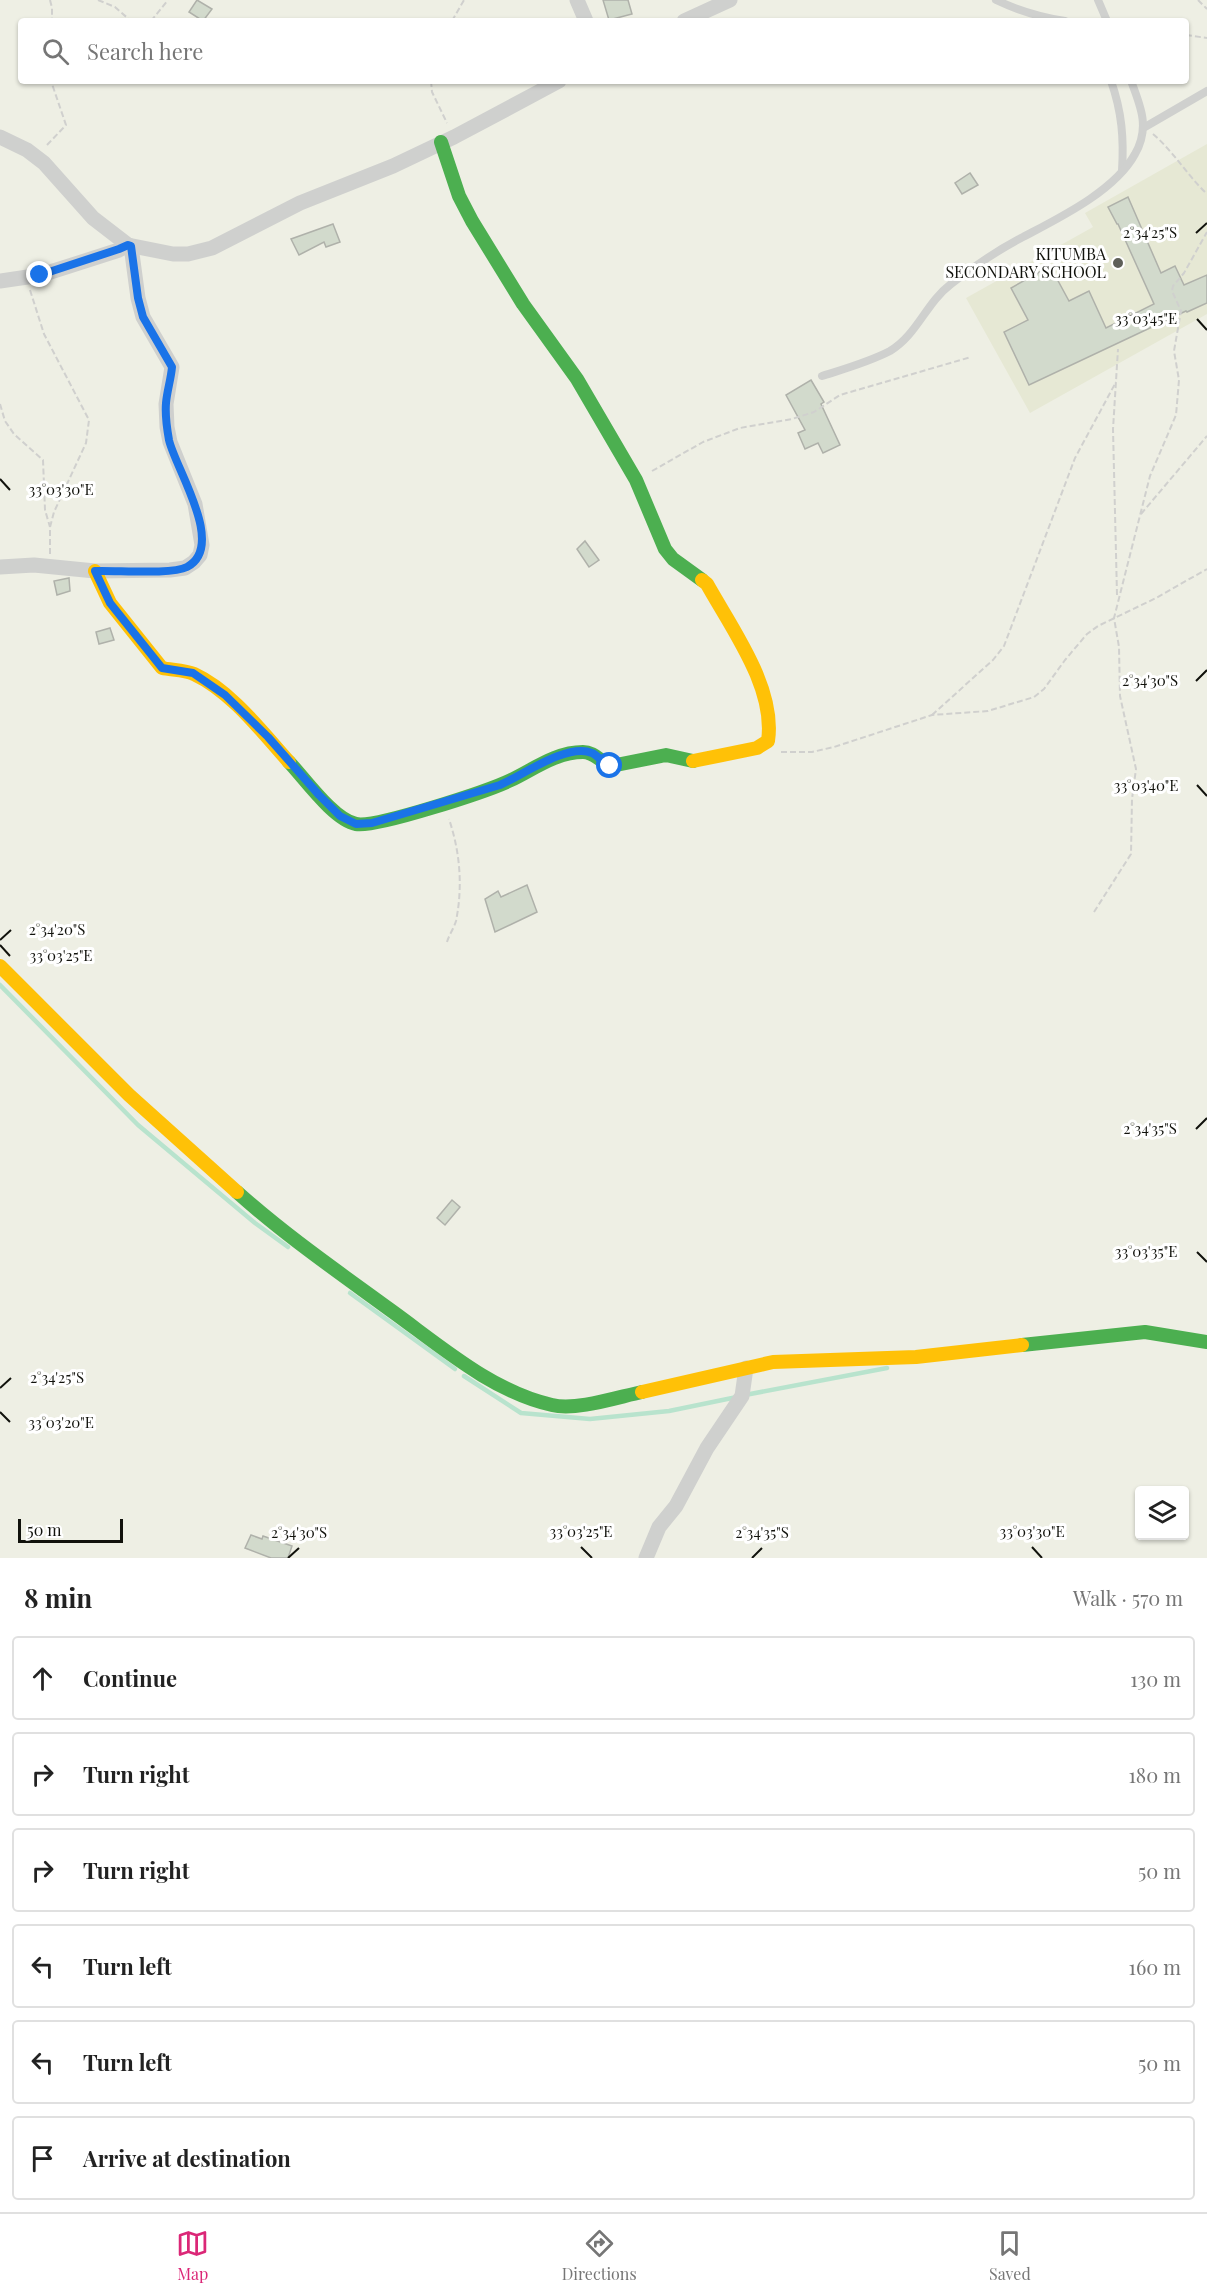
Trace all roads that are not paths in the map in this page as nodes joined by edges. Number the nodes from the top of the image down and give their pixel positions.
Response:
1 (577, 0) edge
2 (729, 0) edge
3 (996, 0) edge
4 (1098, 0) edge
5 (585, 18) edge
6 (690, 18) edge
7 (1047, 18) edge
8 (1106, 18) edge
9 (553, 84) edge
10 (1113, 84) edge
11 (1132, 84) edge
12 (1207, 91) edge
13 (1145, 127) junction
14 (0, 137) edge
15 (448, 139) junction
16 (1122, 171) junction
17 (129, 245) junction
18 (0, 281) edge
19 (822, 376) dead end
20 (0, 567) edge
21 (95, 571) junction
22 (0, 966) edge
23 (1207, 1342) edge
24 (746, 1368) junction
25 (646, 1558) edge

1 - 5 street
2 - 6 street
3 - 7 lane
4 - 8 lane
9 - 15 street
10 - 16 lane
11 - 13 lane
12 - 13 lane
13 - 16 lane
14 - 17 street
15 - 17 street
15 - 21 street
16 - 19 lane
17 - 18 street
17 - 21 street
20 - 21 street
22 - 24 street
23 - 24 street
24 - 25 street

